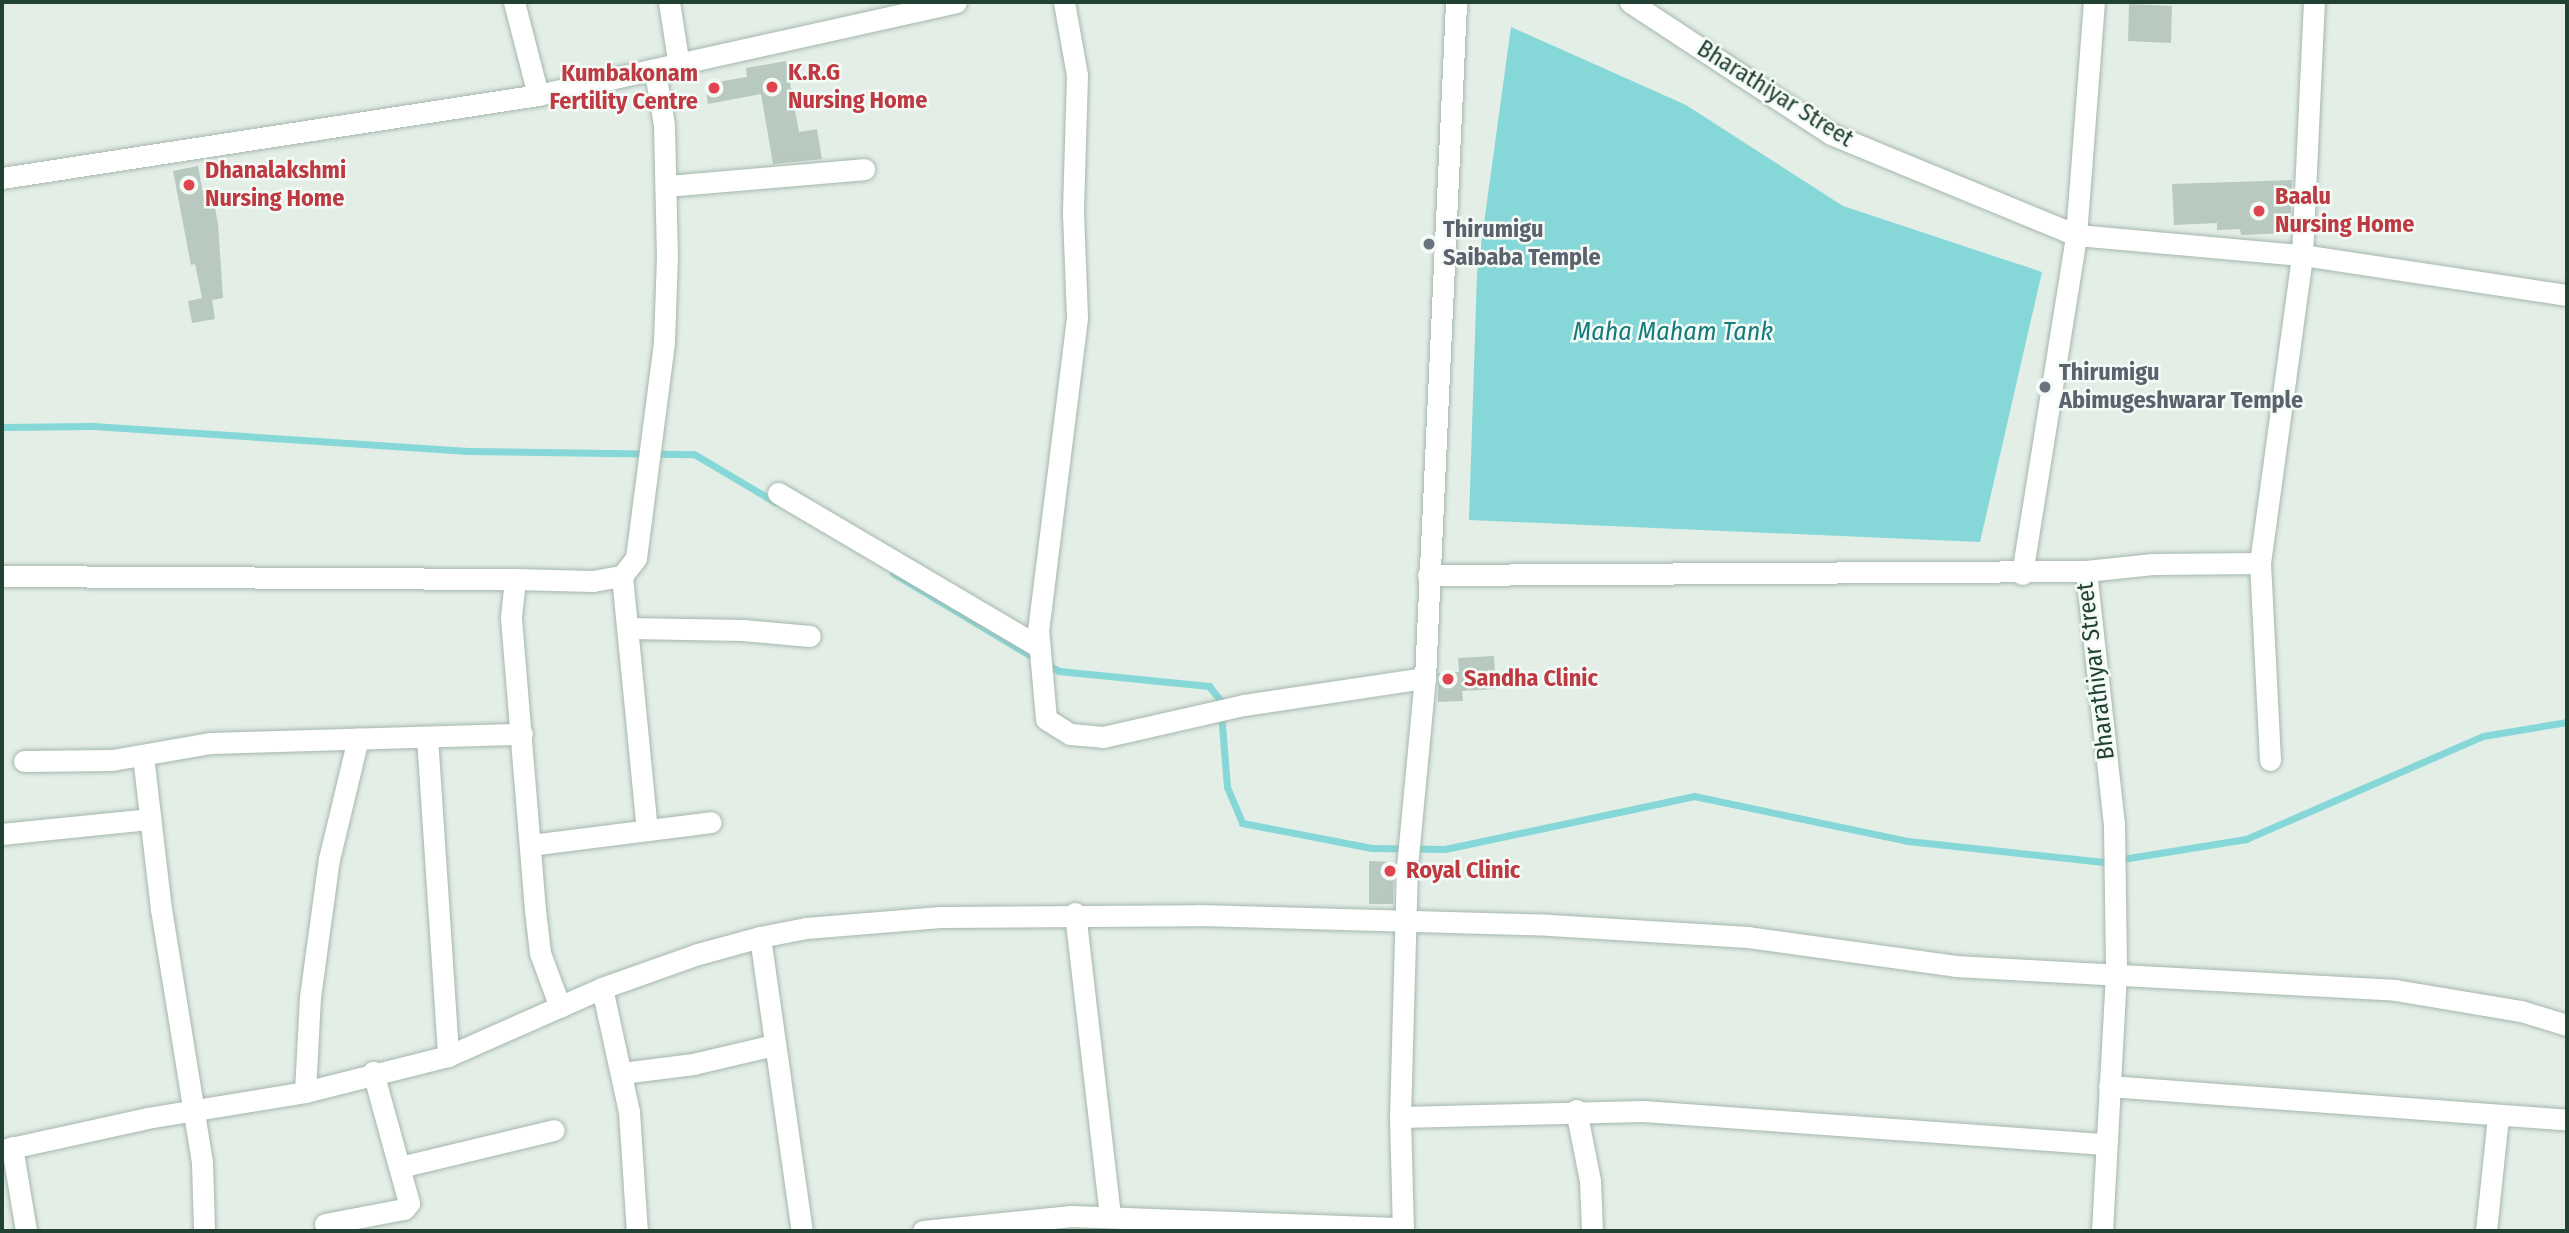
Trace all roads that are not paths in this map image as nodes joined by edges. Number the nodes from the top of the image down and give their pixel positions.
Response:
1 (514, 2) edge
2 (669, 2) edge
3 (956, 2) edge
4 (1064, 2) edge
5 (1456, 2) edge
6 (1630, 2) edge
7 (2094, 2) edge
8 (2314, 2) edge
9 (679, 66) junction
10 (655, 72) junction
11 (538, 95) junction
12 (864, 169) dead end
13 (2, 178) edge
14 (667, 186) junction
15 (2076, 235) junction
16 (2302, 255) junction
17 (2567, 295) edge
18 (778, 493) dead end
19 (2259, 563) junction
20 (2086, 571) junction
21 (1428, 575) junction
22 (2022, 575) junction
23 (2, 576) edge
24 (622, 576) junction
25 (515, 579) junction
26 (629, 628) junction
27 (810, 636) dead end
28 (1039, 638) junction
29 (1425, 678) junction
30 (522, 734) junction
31 (427, 737) junction
32 (358, 738) junction
33 (143, 756) junction
34 (2270, 760) dead end
35 (24, 761) dead end
36 (150, 819) junction
37 (711, 822) dead end
38 (647, 830) junction
39 (2, 834) edge
40 (530, 845) junction
41 (1075, 913) junction
42 (1406, 921) junction
43 (760, 937) junction
44 (2116, 973) junction
45 (602, 988) junction
46 (560, 1007) junction
47 (2567, 1025) edge
48 (774, 1045) junction
49 (448, 1056) junction
50 (373, 1072) junction
51 (622, 1073) junction
52 (2109, 1086) junction
53 (305, 1093) junction
54 (1576, 1110) junction
55 (193, 1113) junction
56 (2498, 1116) junction
57 (1400, 1117) junction
58 (2567, 1119) edge
59 (554, 1130) dead end
60 (2105, 1144) junction
61 (7, 1149) edge
62 (400, 1167) junction
63 (1110, 1217) junction
64 (325, 1224) dead end
65 (1403, 1229) edge
66 (26, 1231) edge
67 (204, 1231) edge
68 (637, 1231) edge
69 (802, 1231) edge
70 (923, 1231) edge
71 (1592, 1231) edge
72 (2102, 1231) edge
73 (2486, 1231) edge

1 - 11 street
2 - 9 street
3 - 9 street
4 - 28 street
5 - 21 street
6 - 15 street, Bharathiyar Street
7 - 15 street
8 - 16 street
9 - 10 street
10 - 11 street
10 - 14 street
11 - 13 street
12 - 14 street
14 - 24 street
15 - 16 street, Bharathiyar Street
15 - 22 street
16 - 17 street, Bharathiyar Street
16 - 19 street
18 - 28 street
19 - 20 street
19 - 34 street
20 - 22 street, Bharathiyar Street
20 - 44 street, Bharathiyar Street
21 - 22 street, Bharathiyar Street
21 - 29 street
23 - 25 street
24 - 25 street
24 - 26 street
25 - 30 street
26 - 27 street
26 - 38 street
28 - 29 street
29 - 42 street
30 - 31 street
30 - 40 street
31 - 32 street
31 - 49 street
32 - 33 street
32 - 53 street
33 - 35 street
33 - 36 street
36 - 39 street
36 - 55 street
37 - 38 street
38 - 40 street
40 - 46 street
41 - 42 street
41 - 43 street
41 - 63 street
42 - 44 street
42 - 57 street
43 - 45 street
43 - 48 street
44 - 47 street
44 - 52 street, Bharathiyar Street
45 - 46 street
45 - 51 street
46 - 49 street
48 - 51 street
48 - 69 street
49 - 50 street
50 - 53 street
50 - 62 street
51 - 68 street
52 - 56 street
52 - 60 street, Bharathiyar Street
53 - 55 street
54 - 57 street
54 - 60 street
54 - 71 street
55 - 61 street
55 - 67 street
56 - 58 street
56 - 73 street
57 - 65 street
59 - 62 street
60 - 72 street, Bharathiyar Street
61 - 66 street
62 - 64 street
63 - 65 street
63 - 70 street

